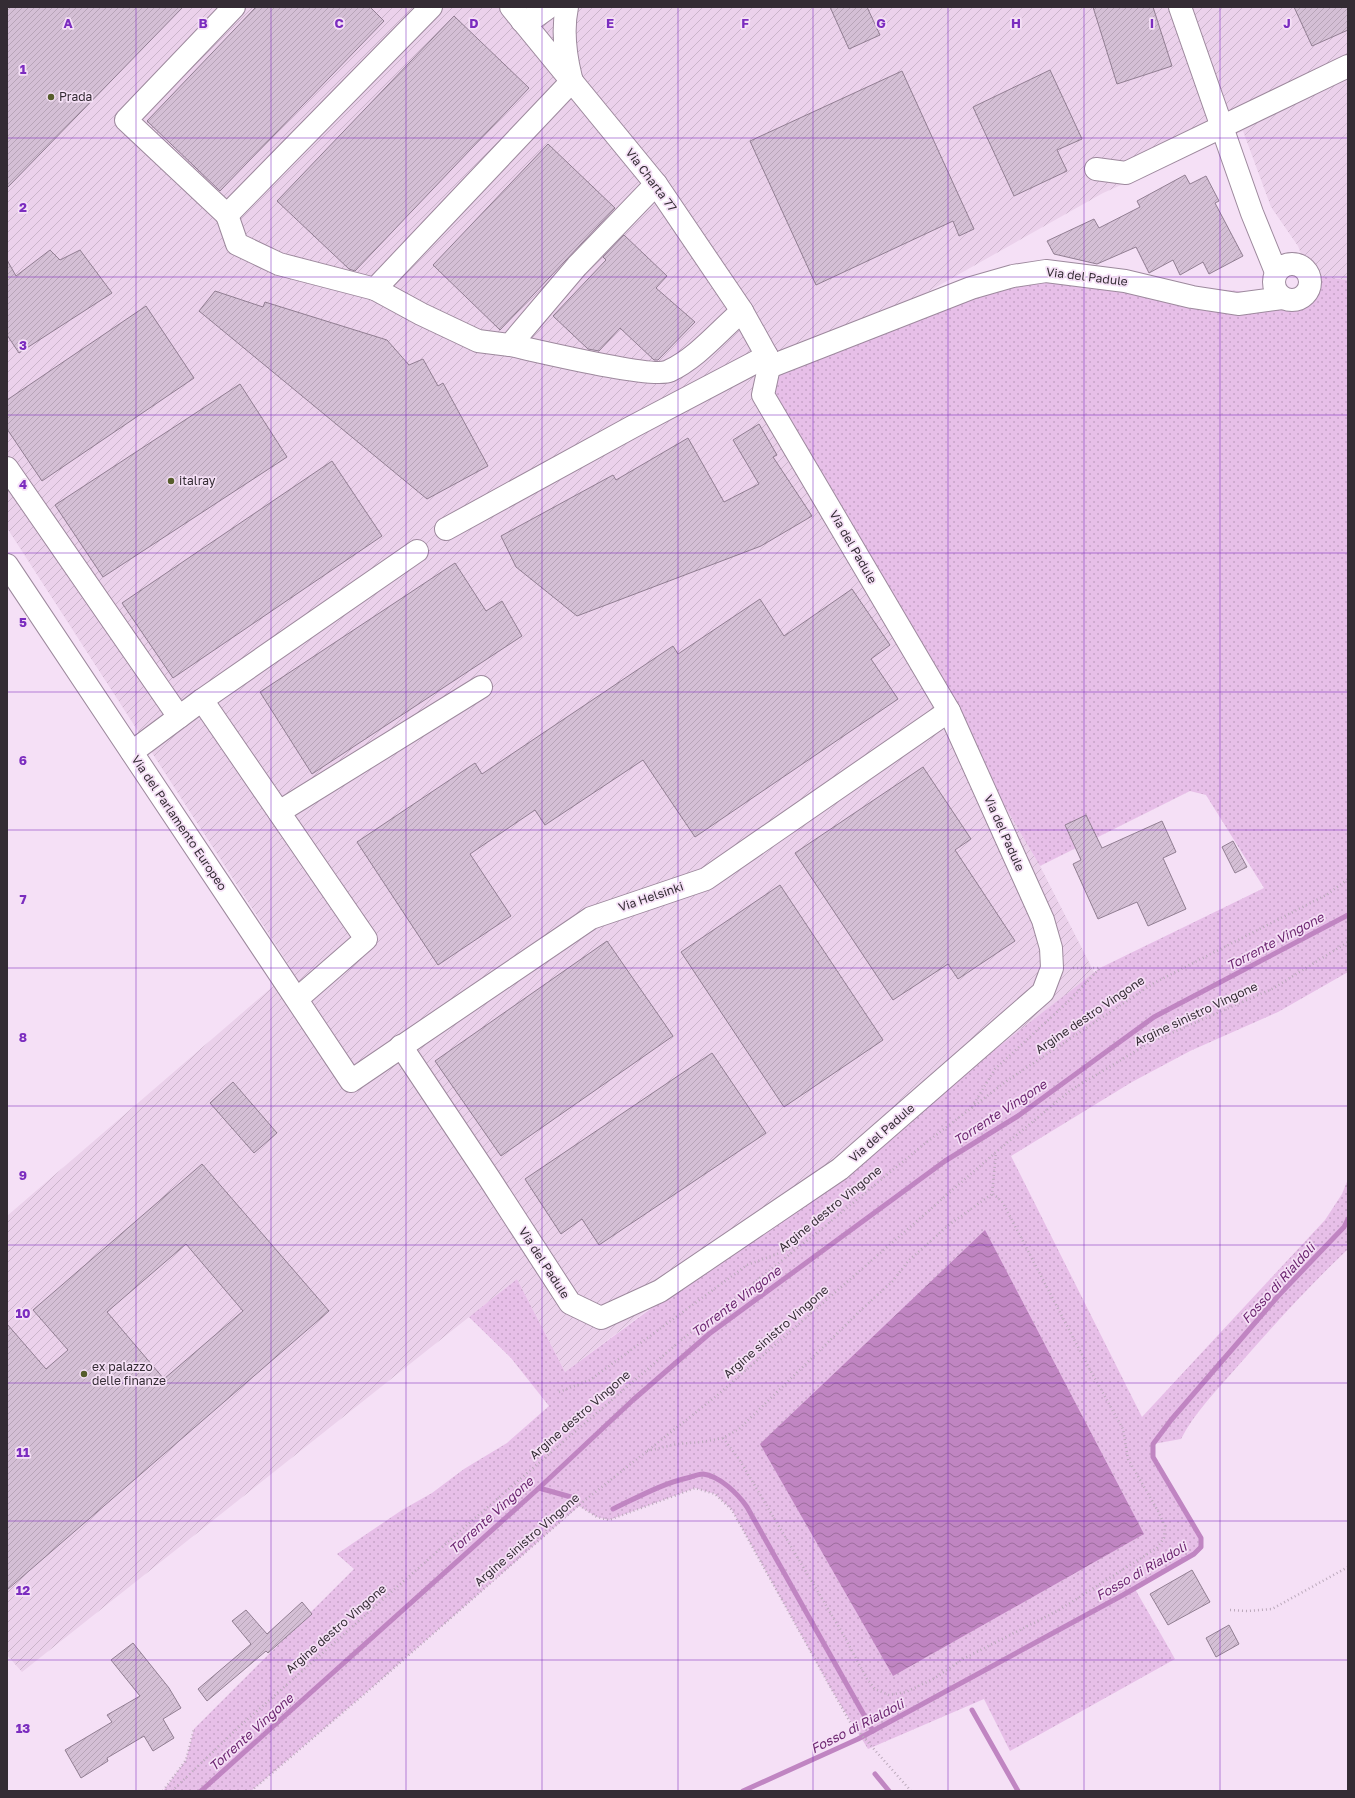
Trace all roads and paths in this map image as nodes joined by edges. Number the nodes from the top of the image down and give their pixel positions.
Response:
1 (234, 7) edge
2 (431, 7) edge
3 (549, 7) edge
4 (567, 7) edge
5 (1180, 7) edge
6 (519, 12) edge
7 (1348, 66) edge
8 (572, 81) junction
9 (1222, 126) junction
10 (1096, 169) dead end
11 (656, 184) junction
12 (227, 215) junction
13 (1285, 268) junction
14 (374, 289) junction
15 (1282, 298) junction
16 (742, 311) junction
17 (510, 345) junction
18 (768, 362) junction
19 (7, 468) edge
20 (14, 494) edge
21 (446, 529) dead end
22 (417, 551) dead end
23 (7, 565) edge
24 (481, 687) dead end
25 (202, 700) junction
26 (949, 711) junction
27 (179, 717) junction
28 (132, 752) junction
29 (279, 812) junction
30 (1348, 880) edge
31 (1348, 942) edge
32 (1052, 968) junction
33 (297, 999) junction
34 (401, 1046) junction
35 (351, 1081) joint
36 (972, 1108) junction
37 (996, 1152) junction
38 (992, 1194) junction
39 (799, 1246) junction
40 (559, 1392) dead end
41 (723, 1438) junction
42 (646, 1451) junction
43 (579, 1505) junction
44 (1348, 1567) edge
45 (1230, 1610) dead end
46 (194, 1729) dead end
47 (163, 1791) edge
48 (172, 1791) edge
49 (251, 1791) edge
50 (911, 1791) edge

1 - 12 street
2 - 12 street
3 - 6 street
4 - 8 street
5 - 9 street
6 - 8 street, Via Charta 77
7 - 9 street
8 - 11 street, Via Charta 77
8 - 14 street
9 - 10 street
9 - 13 street
11 - 16 street, Via Charta 77
11 - 17 street
12 - 14 street
13 - 15 street
13 - 15 street, Via del Padule
14 - 17 street
15 - 18 street, Via del Padule
16 - 17 street
16 - 18 street, Via Charta 77
18 - 21 street
18 - 26 street, Via del Padule
19 - 20 street
20 - 27 street
22 - 25 street
23 - 28 street, Via del Parlamento Europeo
24 - 29 street
25 - 27 street
25 - 29 street
26 - 32 street, Via del Padule
26 - 34 street, Via Helsinki
27 - 28 street
28 - 33 street, Via del Parlamento Europeo
29 - 33 street
30 - 36 path, Argine destro Vingone
31 - 37 path, Argine sinistro Vingone
32 - 34 street, Via del Padule
32 - 36 path
33 - 35 street, Via del Parlamento Europeo
34 - 35 street, Via Helsinki
36 - 39 path, Argine destro Vingone
37 - 38 path
37 - 42 path, Argine sinistro Vingone
38 - 41 path
38 - 41 path
39 - 40 path
39 - 48 path, Argine destro Vingone
41 - 42 path
42 - 43 path, Argine sinistro Vingone
43 - 49 path, Argine sinistro Vingone
43 - 50 path
44 - 45 path
46 - 47 path

